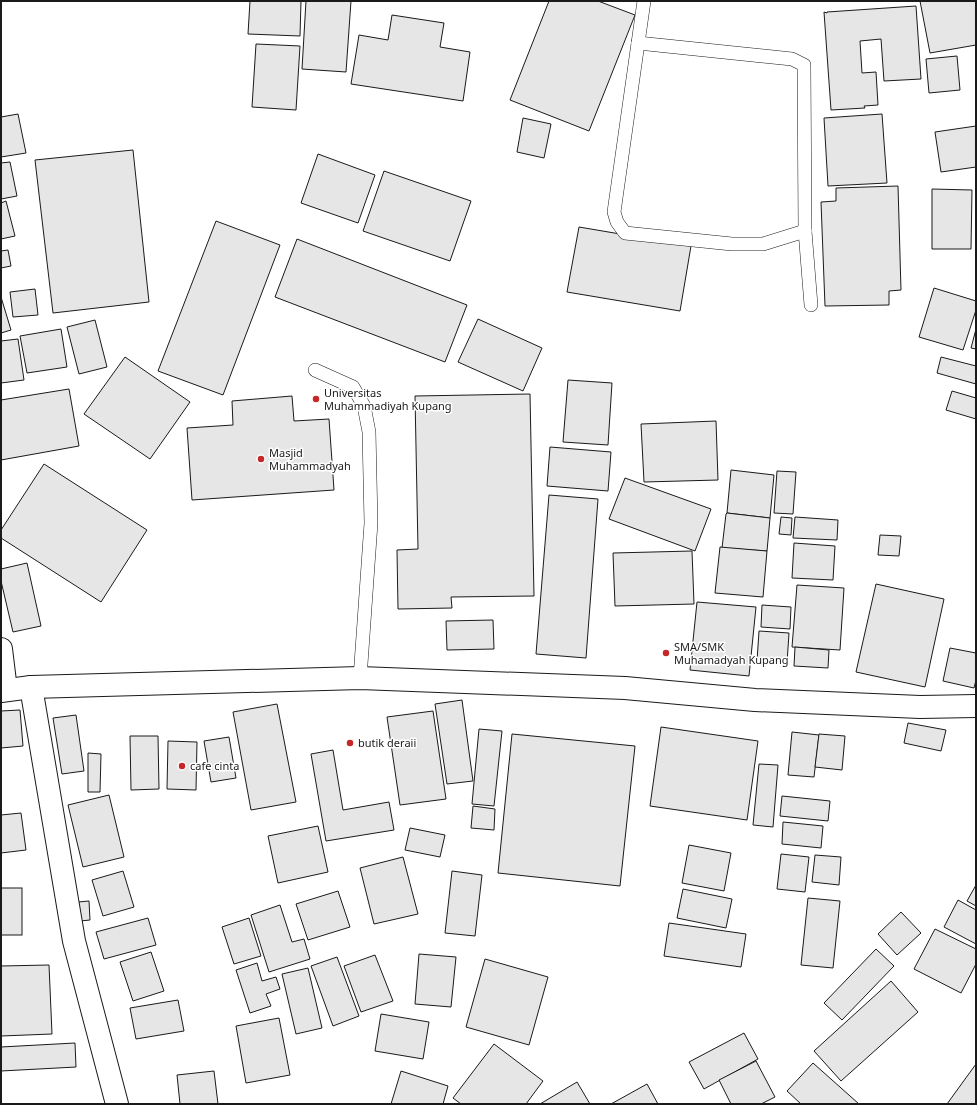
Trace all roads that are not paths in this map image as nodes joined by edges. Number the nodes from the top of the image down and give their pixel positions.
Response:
1 (644, 1) edge
2 (638, 43) junction
3 (805, 231) junction
4 (811, 305) dead end
5 (315, 370) dead end
6 (1, 649) edge
7 (360, 678) junction
8 (31, 687) junction
9 (4, 691) edge
10 (976, 706) edge
11 (117, 1104) edge

1 - 2 lane
2 - 3 lane
2 - 3 lane
3 - 4 lane
5 - 7 lane
6 - 9 street
7 - 8 street
7 - 10 street
8 - 9 street
8 - 11 street

